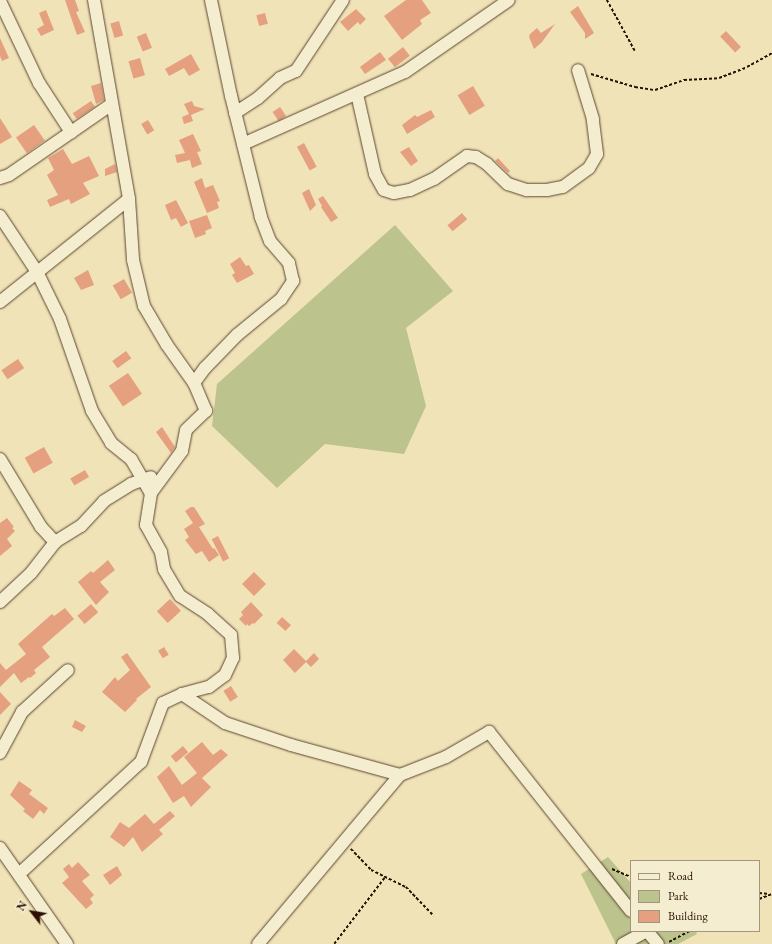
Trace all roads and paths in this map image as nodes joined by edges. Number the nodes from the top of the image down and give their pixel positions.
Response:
1 (94, 0) edge
2 (210, 0) edge
3 (343, 0) edge
4 (509, 0) edge
5 (607, 0) edge
6 (0, 1) edge
7 (635, 51) dead end
8 (772, 54) edge
9 (578, 70) joint
10 (357, 94) junction
11 (112, 104) junction
12 (235, 113) junction
13 (72, 132) junction
14 (243, 144) junction
15 (0, 178) edge
16 (129, 199) junction
17 (0, 216) edge
18 (37, 272) junction
19 (0, 302) edge
20 (194, 383) junction
21 (0, 459) edge
22 (169, 468) junction
23 (144, 479) junction
24 (152, 493) junction
25 (55, 542) junction
26 (0, 602) edge
27 (68, 670) dead end
28 (182, 694) junction
29 (0, 753) edge
30 (400, 774) junction
31 (344, 841) junction
32 (0, 848) edge
33 (19, 874) junction
34 (385, 877) junction
35 (760, 894) edge
36 (772, 894) edge
37 (760, 899) edge
38 (630, 910) edge
39 (434, 916) dead end
40 (644, 932) edge
41 (647, 932) edge
42 (688, 932) edge
43 (67, 944) edge
44 (258, 944) edge
45 (334, 944) edge
46 (623, 944) edge
47 (658, 944) edge
48 (666, 944) edge

1 - 11 street
2 - 12 street
3 - 12 street
4 - 10 street
5 - 7 path
6 - 13 street
8 - 9 path
9 - 10 street
10 - 14 street
11 - 13 street
11 - 16 street
12 - 14 street
13 - 15 street
14 - 20 street
16 - 18 street
16 - 20 street
17 - 18 street
18 - 19 street
18 - 23 street
20 - 22 street
21 - 25 street
22 - 23 street
22 - 24 street
23 - 24 street
23 - 25 street
24 - 28 street
25 - 26 street
27 - 29 street
28 - 30 street
28 - 33 street
30 - 31 street
30 - 38 street
31 - 34 path
31 - 44 street
32 - 33 street
33 - 43 street
34 - 39 path
34 - 45 path
35 - 36 path
36 - 37 path
40 - 46 street
41 - 47 street
42 - 48 path

